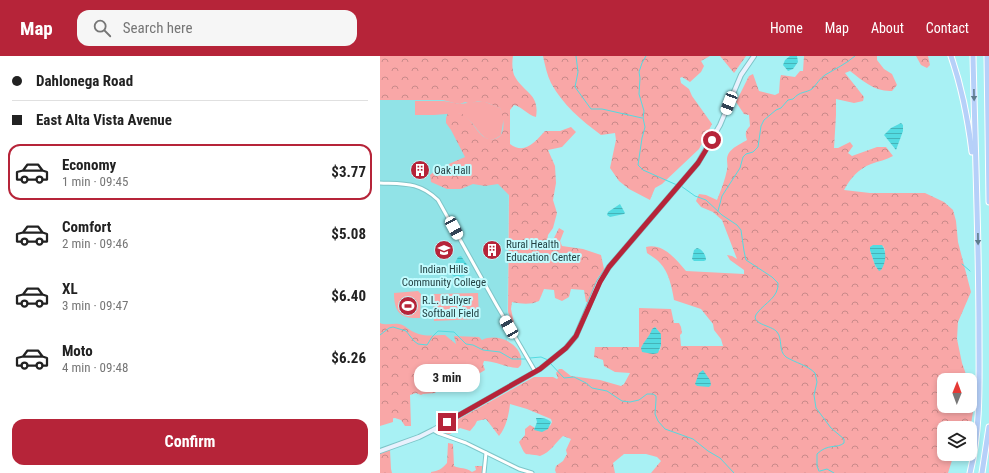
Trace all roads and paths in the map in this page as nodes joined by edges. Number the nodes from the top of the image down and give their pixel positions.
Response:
1 (754, 56) edge
2 (951, 56) edge
3 (973, 56) edge
4 (987, 56) edge
5 (380, 183) edge
6 (989, 183) edge
7 (989, 202) edge
8 (977, 217) junction
9 (536, 371) junction
10 (989, 427) edge
11 (433, 430) junction
12 (380, 451) edge
13 (486, 452) junction
14 (484, 473) edge
15 (532, 473) edge
16 (970, 473) edge
17 (982, 473) edge

1 - 9 main road
2 - 8 highway
3 -> 8 highway
4 - 6 highway
5 - 9 street
6 - 7 highway
8 -> 16 highway
9 - 11 main road
10 - 17 highway
11 - 12 main road
11 - 13 street
13 - 14 street
13 - 15 street

